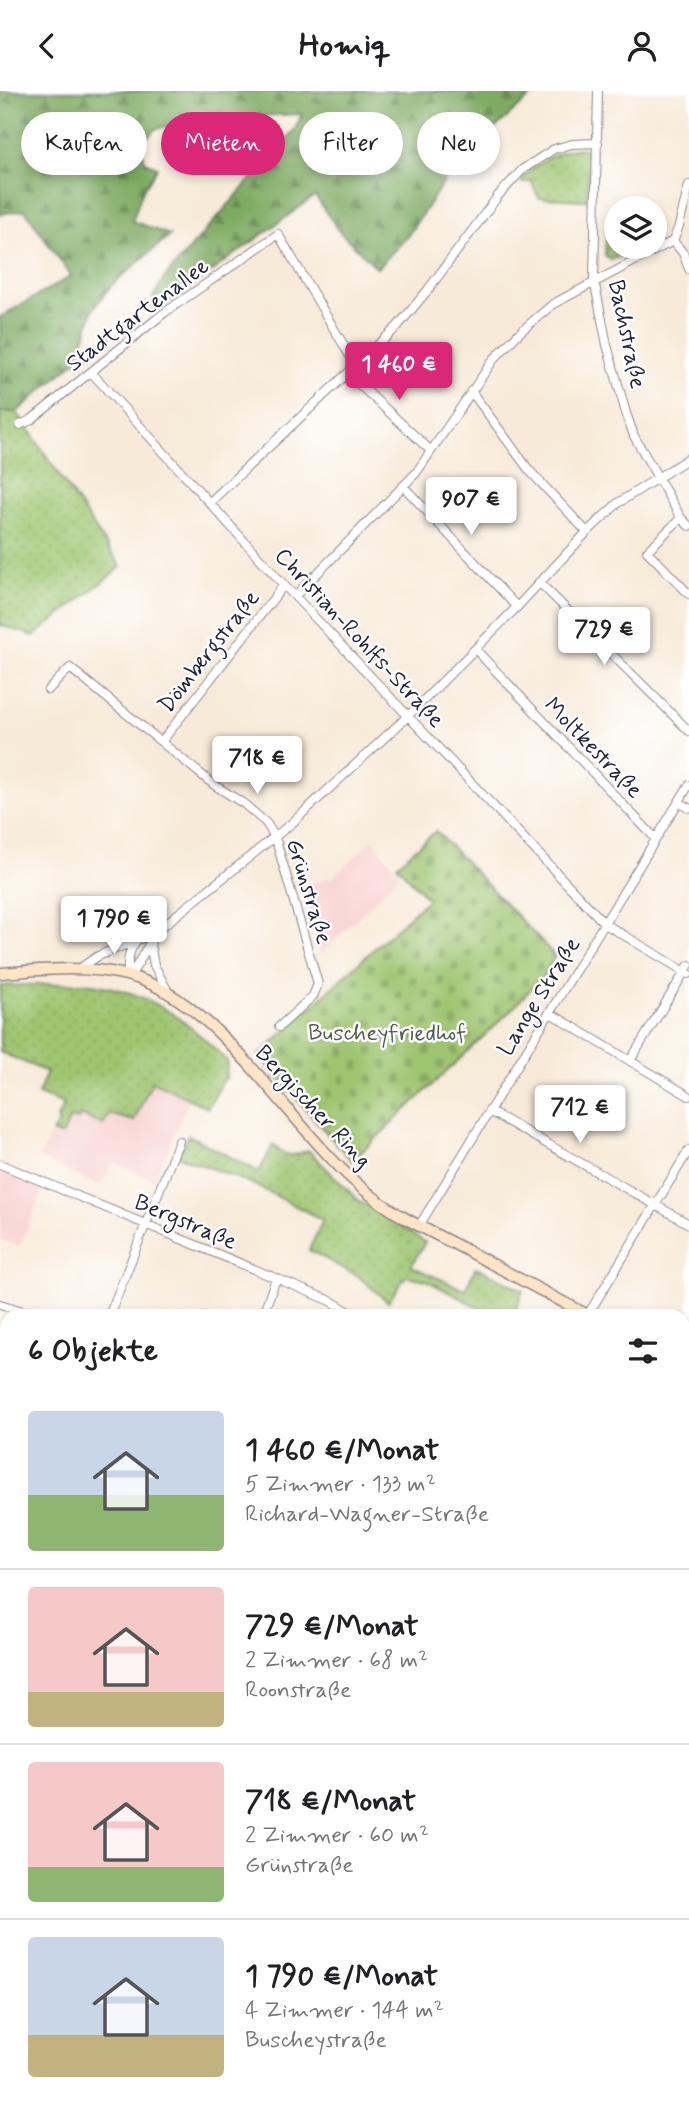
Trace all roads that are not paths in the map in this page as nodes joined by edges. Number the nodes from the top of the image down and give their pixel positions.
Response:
1 (598, 91) edge
2 (598, 143) junction
3 (689, 185) edge
4 (689, 220) edge
5 (679, 226) junction
6 (673, 241) junction
7 (689, 269) edge
8 (594, 280) junction
9 (356, 366) junction
10 (91, 372) junction
11 (348, 374) junction
12 (471, 391) junction
13 (20, 425) dead end
14 (431, 451) junction
15 (689, 459) edge
16 (656, 477) junction
17 (404, 487) junction
18 (211, 502) junction
19 (681, 518) junction
20 (689, 526) edge
21 (587, 532) junction
22 (539, 582) junction
23 (284, 585) junction
24 (689, 594) edge
25 (295, 596) junction
26 (517, 607) junction
27 (475, 649) junction
28 (48, 689) dead end
29 (407, 717) junction
30 (689, 731) edge
31 (162, 741) junction
32 (689, 785) edge
33 (679, 802) junction
34 (689, 810) edge
35 (275, 838) junction
36 (656, 839) junction
37 (604, 924) junction
38 (154, 933) junction
39 (135, 942) junction
40 (150, 944) junction
41 (79, 969) junction
42 (688, 970) edge
43 (0, 973) edge
44 (129, 976) junction
45 (170, 995) junction
46 (550, 1013) junction
47 (279, 1027) dead end
48 (630, 1061) junction
49 (689, 1097) edge
50 (489, 1111) junction
51 (179, 1141) dead end
52 (689, 1150) edge
53 (0, 1164) edge
54 (656, 1205) junction
55 (144, 1224) junction
56 (689, 1224) edge
57 (419, 1226) junction
58 (276, 1279) junction
59 (112, 1309) edge
60 (265, 1309) edge
61 (344, 1309) edge
62 (575, 1309) edge
63 (592, 1309) edge

1 - 2 street, Bachstraße
2 - 8 street, Bachstraße
2 - 9 street
3 - 5 street
4 - 5 street
5 - 6 street
6 - 7 street
6 - 8 street, Dömbergstraße
8 - 12 street, Dömbergstraße
8 - 16 street, Bachstraße
9 - 10 street, Stadtgartenallee
9 - 11 street
10 - 13 street, Stadtgartenallee
10 - 18 street, Christian-Rohlfs-Straße
11 - 14 street
11 - 18 street
12 - 14 street, Dömbergstraße
12 - 21 street
14 - 17 street, Dömbergstraße
15 - 16 street
16 - 19 street, Bachstraße
16 - 21 street
17 - 25 street, Dömbergstraße
17 - 26 street
18 - 23 street, Christian-Rohlfs-Straße
19 - 20 street, Bachstraße
19 - 24 street
21 - 22 street
22 - 26 street
22 - 30 street
23 - 25 street, Christian-Rohlfs-Straße
23 - 31 street, Dömbergstraße
25 - 29 street, Christian-Rohlfs-Straße
26 - 27 street
27 - 29 street
27 - 36 street, Moltkestraße
28 - 31 street, Grünstraße
29 - 35 street
29 - 37 street, Christian-Rohlfs-Straße
31 - 35 street, Grünstraße
32 - 33 street, Lange Straße
33 - 34 street
33 - 36 street, Lange Straße
35 - 38 street
35 - 47 street, Grünstraße
36 - 37 street, Lange Straße
37 - 42 street, Christian-Rohlfs-Straße
37 - 46 street, Lange Straße
38 - 39 street
38 - 40 street
39 - 41 street
39 - 44 street
40 - 44 street
40 - 45 street
41 - 43 main road, Bergischer Ring
41 - 44 main road, Bergischer Ring
42 - 48 street
44 - 45 main road, Bergischer Ring
45 - 57 main road, Bergischer Ring
46 - 48 street
46 - 50 street, Lange Straße
48 - 49 street
50 - 54 street
50 - 57 street, Lange Straße
51 - 55 street
52 - 54 street
53 - 55 street, Bergstraße
54 - 56 street
54 - 63 street
55 - 58 street, Bergstraße
55 - 59 street
57 - 62 main road, Bergischer Ring
58 - 60 street
58 - 61 street, Bergstraße

